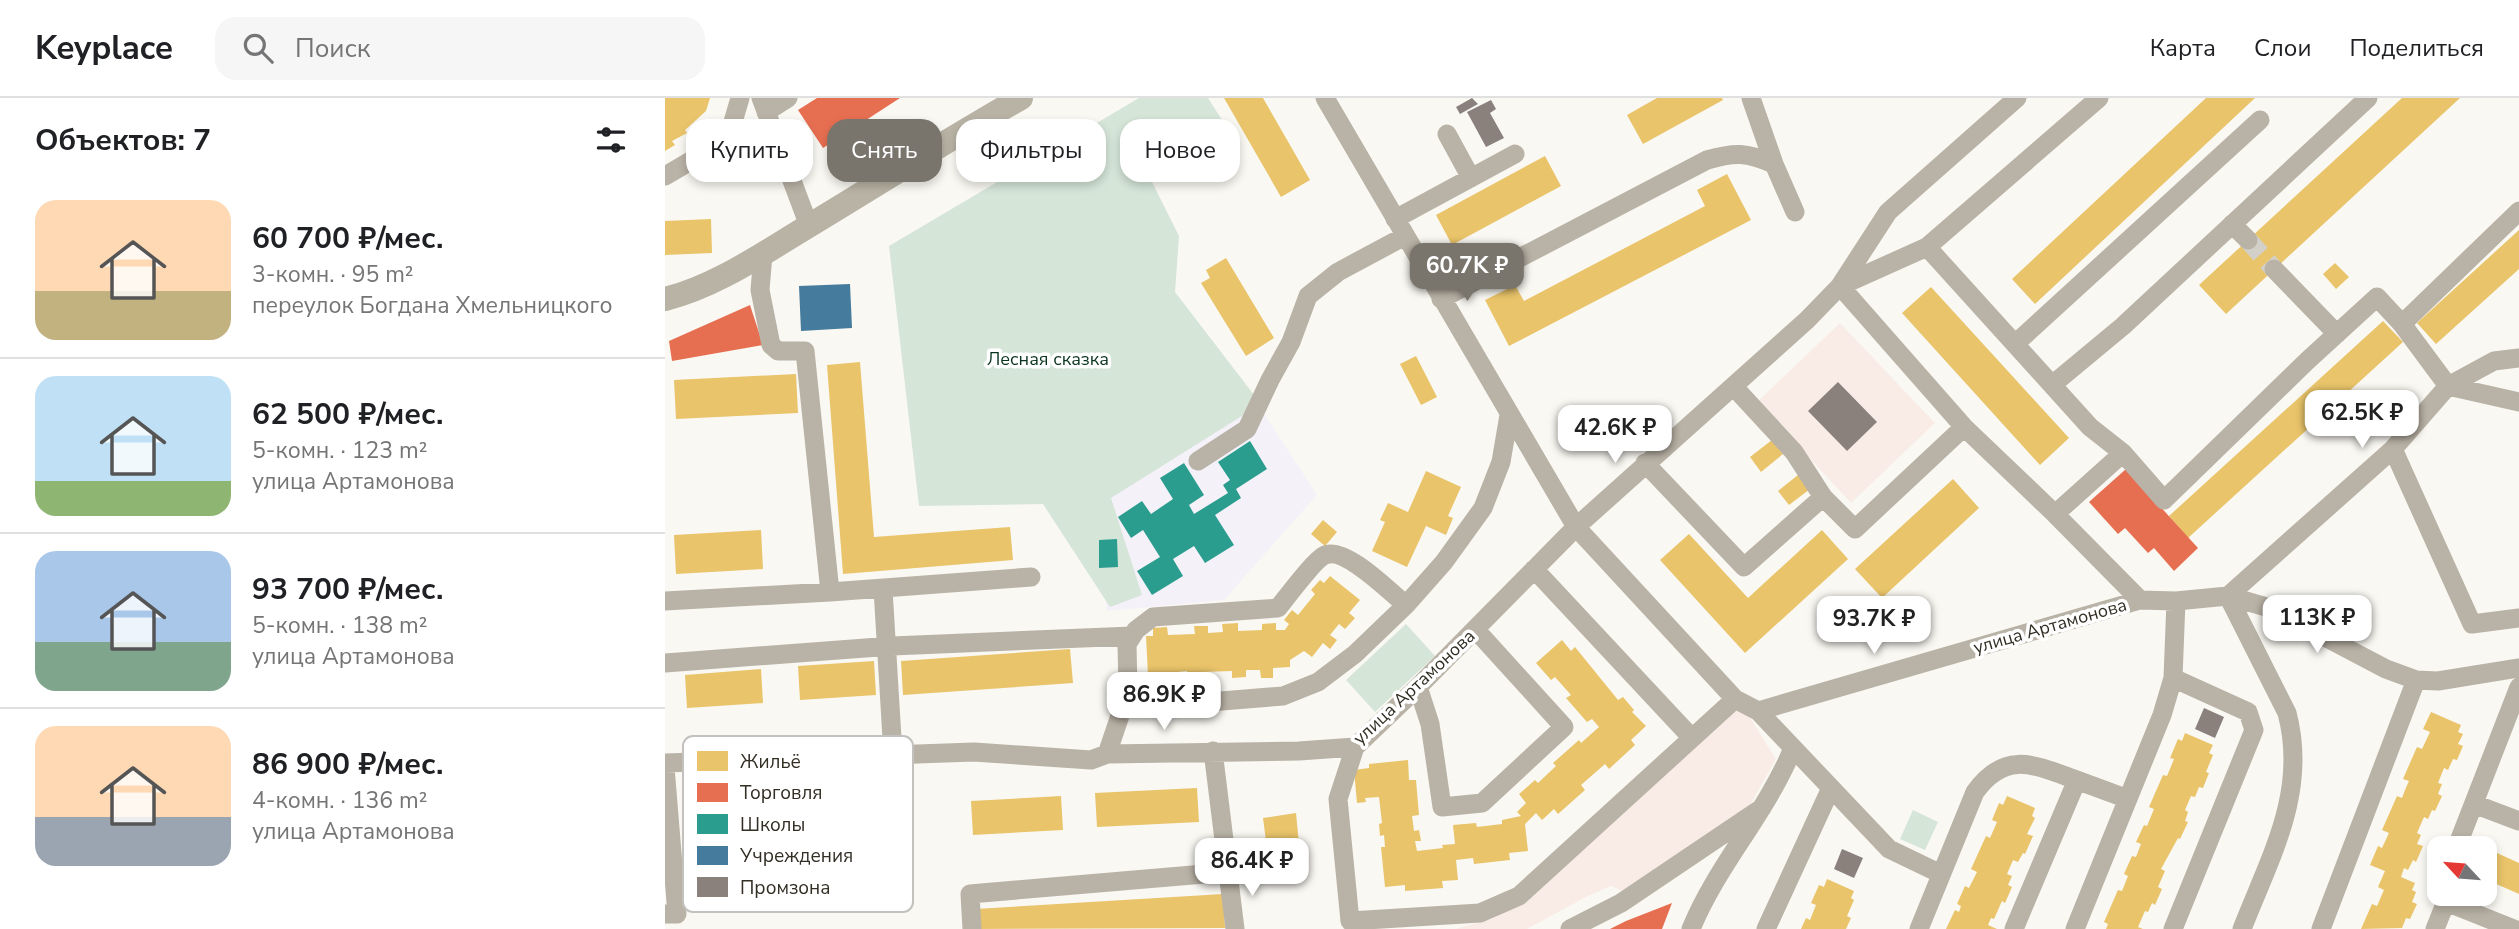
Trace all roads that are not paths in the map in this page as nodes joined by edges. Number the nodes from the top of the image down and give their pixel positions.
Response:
1 (740, 98) edge
2 (788, 98) edge
3 (1021, 98) edge
4 (1325, 98) edge
5 (2017, 98) edge
6 (2099, 98) edge
7 (2368, 98) edge
8 (1754, 101) edge
9 (764, 105) edge
10 (2260, 120) dead end
11 (1447, 134) dead end
12 (1515, 154) dead end
13 (1774, 164) junction
14 (665, 176) edge
15 (1471, 177) junction
16 (2519, 211) edge
17 (1795, 212) dead end
18 (2232, 224) junction
19 (809, 226) junction
20 (1400, 227) junction
21 (2248, 240) tunnel mouth
22 (1927, 247) junction
23 (763, 254) junction
24 (2274, 269) tunnel mouth
25 (1840, 286) junction
26 (665, 299) edge
27 (1441, 299) junction
28 (2402, 324) junction
29 (2337, 334) junction
30 (2015, 344) junction
31 (2519, 358) edge
32 (2052, 384) junction
33 (2448, 386) junction
34 (1734, 387) junction
35 (2519, 402) edge
36 (1509, 415) junction
37 (1964, 427) junction
38 (2393, 449) junction
39 (2123, 453) junction
40 (1198, 461) dead end
41 (1645, 463) junction
42 (1823, 497) junction
43 (2055, 514) junction
44 (1576, 527) junction
45 (1534, 569) junction
46 (1031, 577) dead end
47 (883, 589) junction
48 (829, 592) junction
49 (2228, 596) junction
50 (2140, 600) junction
51 (665, 601) edge
52 (2176, 601) junction
53 (1406, 605) junction
54 (2519, 618) edge
55 (1475, 629) junction
56 (1132, 636) junction
57 (886, 647) junction
58 (665, 663) edge
59 (2519, 668) edge
60 (2173, 678) junction
61 (2416, 680) junction
62 (1418, 687) junction
63 (2519, 687) edge
64 (1735, 699) junction
65 (1123, 709) junction
66 (1758, 712) junction
67 (892, 736) edge
68 (1691, 737) junction
69 (1355, 747) junction
70 (1793, 748) junction
71 (1213, 751) junction
72 (913, 754) edge
73 (1107, 754) junction
74 (683, 764) edge
75 (665, 765) edge
76 (2077, 780) junction
77 (1831, 788) junction
78 (2128, 799) junction
79 (2474, 804) junction
80 (1762, 808) junction
81 (2519, 821) edge
82 (2461, 836) edge
83 (1228, 872) junction
84 (1941, 874) junction
85 (2445, 906) edge
86 (2465, 906) edge
87 (665, 914) edge
88 (972, 929) edge
89 (1235, 929) edge
90 (1570, 929) edge
91 (1691, 929) edge
92 (1766, 929) edge
93 (1919, 929) edge
94 (2014, 929) edge
95 (2075, 929) edge
96 (2173, 929) edge
97 (2242, 929) edge
98 (2321, 929) edge
99 (2435, 929) edge
100 (2514, 929) edge

1 - 14 street
2 - 9 street
3 - 19 main road
4 - 20 street
5 - 25 street, улица Артамонова
6 - 22 street
7 - 18 street
8 - 13 street
9 - 19 street
10 - 30 street
11 - 15 street
12 - 15 street
13 - 17 street
13 - 27 street
15 - 20 street
16 - 28 street
18 - 21 street
18 - 32 street
19 - 23 main road
20 - 27 street
20 - 40 street
22 - 25 street
22 - 30 street
23 - 26 main road
23 - 48 street
24 - 29 street
25 - 34 street, улица Артамонова
25 - 37 street
27 - 36 street
28 - 29 street
28 - 33 street
29 - 39 street
30 - 32 street
31 - 33 street
32 - 39 street
33 - 35 street
33 - 38 street
34 - 41 street, улица Артамонова
34 - 42 street
36 - 44 street
36 - 53 street
37 - 42 street
37 - 43 street
38 - 49 street
38 - 54 street
39 - 43 street
41 - 42 street
41 - 44 street, улица Артамонова
43 - 50 street
44 - 45 street, улица Артамонова
44 - 64 street
45 - 55 street, улица Артамонова
45 - 68 street
46 - 47 street
47 - 48 street
47 - 57 street
48 - 51 street
49 - 52 street, улица Артамонова
49 - 61 street
49 - 97 street
50 - 52 street, улица Артамонова
50 - 66 street, улица Артамонова
52 - 60 street
53 - 56 street
53 - 65 street
55 - 62 street, улица Артамонова
55 - 62 street
56 - 57 street
56 - 65 street
57 - 58 street
57 - 67 street
59 - 61 street
60 - 78 street
60 - 96 street
61 - 98 street
62 - 69 street, улица Артамонова
63 - 79 street
64 - 66 street
64 - 68 street
65 - 73 street
66 - 70 street
68 - 69 street
69 - 71 street, улица Артамонова
70 - 77 street
70 - 80 street
71 - 73 street, улица Артамонова
71 - 83 street
72 - 73 street, улица Артамонова
74 - 75 street, улица Артамонова
75 - 87 street
76 - 78 street
76 - 84 street
76 - 94 street
77 - 84 street
77 - 92 street
78 - 95 street
79 - 81 street
79 - 82 street
80 - 90 street
80 - 91 street
83 - 88 street
83 - 89 street
84 - 93 street
85 - 99 street
86 - 100 street

